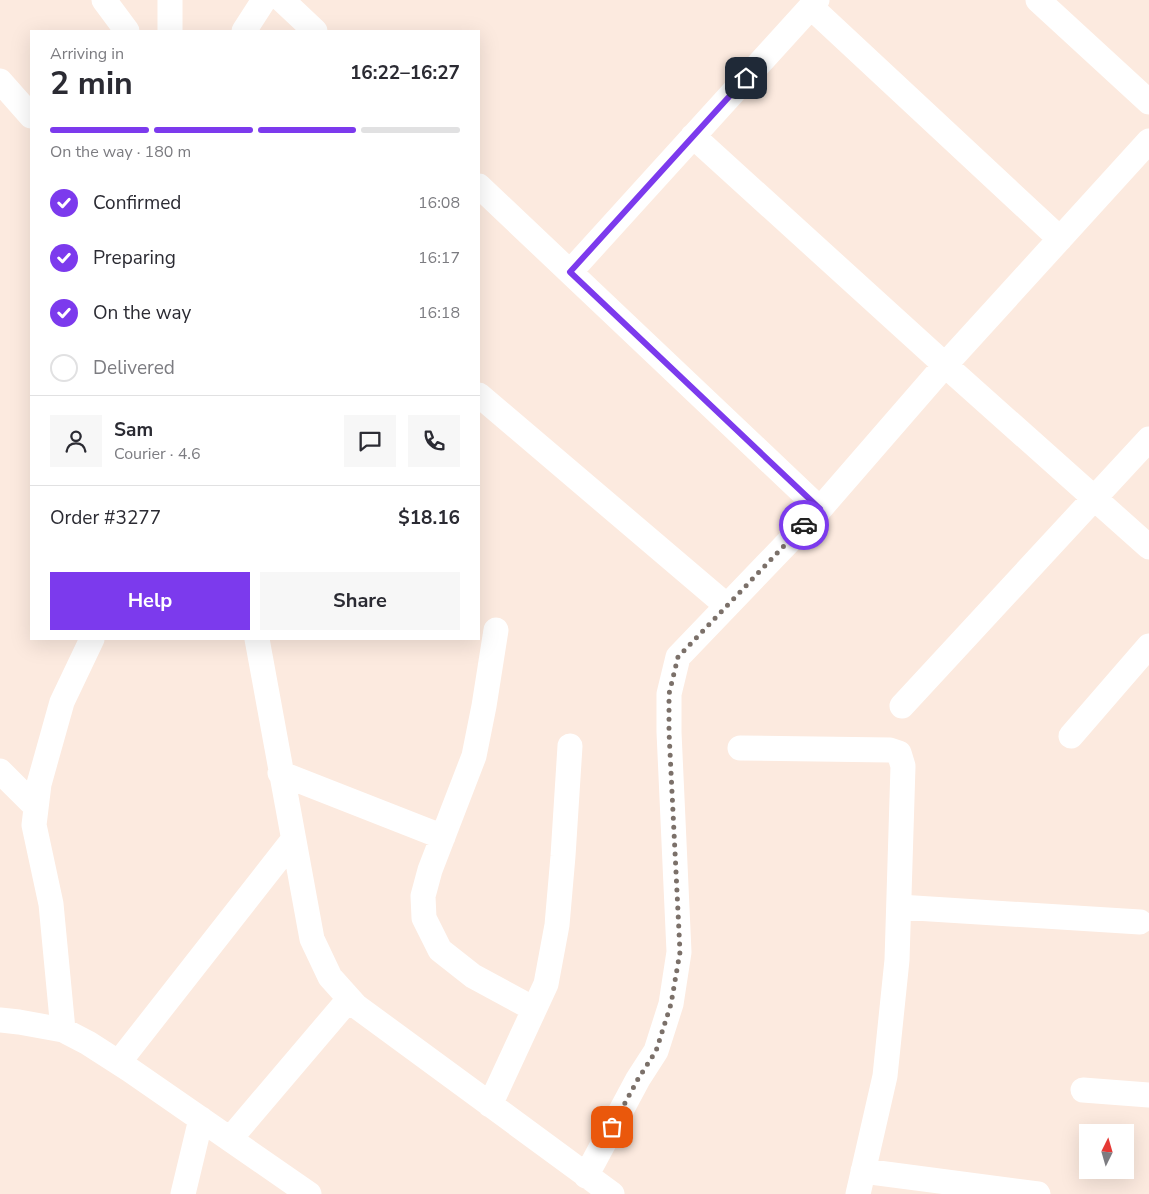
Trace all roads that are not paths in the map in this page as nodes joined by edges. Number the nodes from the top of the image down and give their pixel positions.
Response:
1 (104, 0) edge
2 (170, 0) edge
3 (264, 0) edge
4 (282, 0) edge
5 (1038, 0) edge
6 (814, 3) edge
7 (126, 30) edge
8 (170, 30) edge
9 (245, 30) edge
10 (314, 30) edge
11 (0, 81) edge
12 (1149, 102) edge
13 (30, 115) edge
14 (693, 136) junction
15 (1149, 141) edge
16 (480, 187) edge
17 (1060, 239) junction
18 (570, 272) junction
19 (945, 365) junction
20 (480, 396) edge
21 (1149, 439) edge
22 (1094, 499) junction
23 (820, 509) junction
24 (1149, 547) edge
25 (727, 606) junction
26 (496, 630) dead end
27 (92, 640) edge
28 (257, 640) edge
29 (1149, 646) edge
30 (902, 706) dead end
31 (1070, 736) dead end
32 (570, 746) dead end
33 (740, 748) dead end
34 (0, 771) edge
35 (280, 773) junction
36 (36, 807) junction
37 (443, 837) junction
38 (293, 840) junction
39 (899, 907) junction
40 (1140, 922) dead end
41 (349, 1000) junction
42 (534, 1009) junction
43 (0, 1020) edge
44 (63, 1030) junction
45 (119, 1062) junction
46 (1083, 1090) dead end
47 (1149, 1095) edge
48 (490, 1105) junction
49 (201, 1119) junction
50 (230, 1139) junction
51 (586, 1176) junction
52 (860, 1182) edge
53 (183, 1194) edge
54 (309, 1194) edge
55 (612, 1194) edge
56 (1038, 1194) edge

1 - 7 street
2 - 8 street
3 - 9 street
4 - 10 street
5 - 12 street
6 - 14 street
6 - 17 street
11 - 13 street
14 - 18 street
14 - 19 street
15 - 17 street
16 - 18 street
17 - 19 street
18 - 23 street
19 - 22 street
19 - 23 street
20 - 25 street
21 - 22 street
22 - 24 street
22 - 30 street
23 - 25 street
25 - 51 street
26 - 37 street
27 - 36 street
28 - 35 street
29 - 31 street
32 - 42 street
33 - 39 street
34 - 36 street
35 - 37 street
35 - 38 street
36 - 44 street
37 - 42 street
38 - 41 street
38 - 45 street
39 - 40 street
39 - 52 street
41 - 48 street
41 - 50 street
42 - 48 street
43 - 44 street
44 - 45 street
45 - 49 street
46 - 47 street
48 - 51 street
49 - 50 street
49 - 53 street
50 - 54 street
51 - 55 street
52 - 56 street

